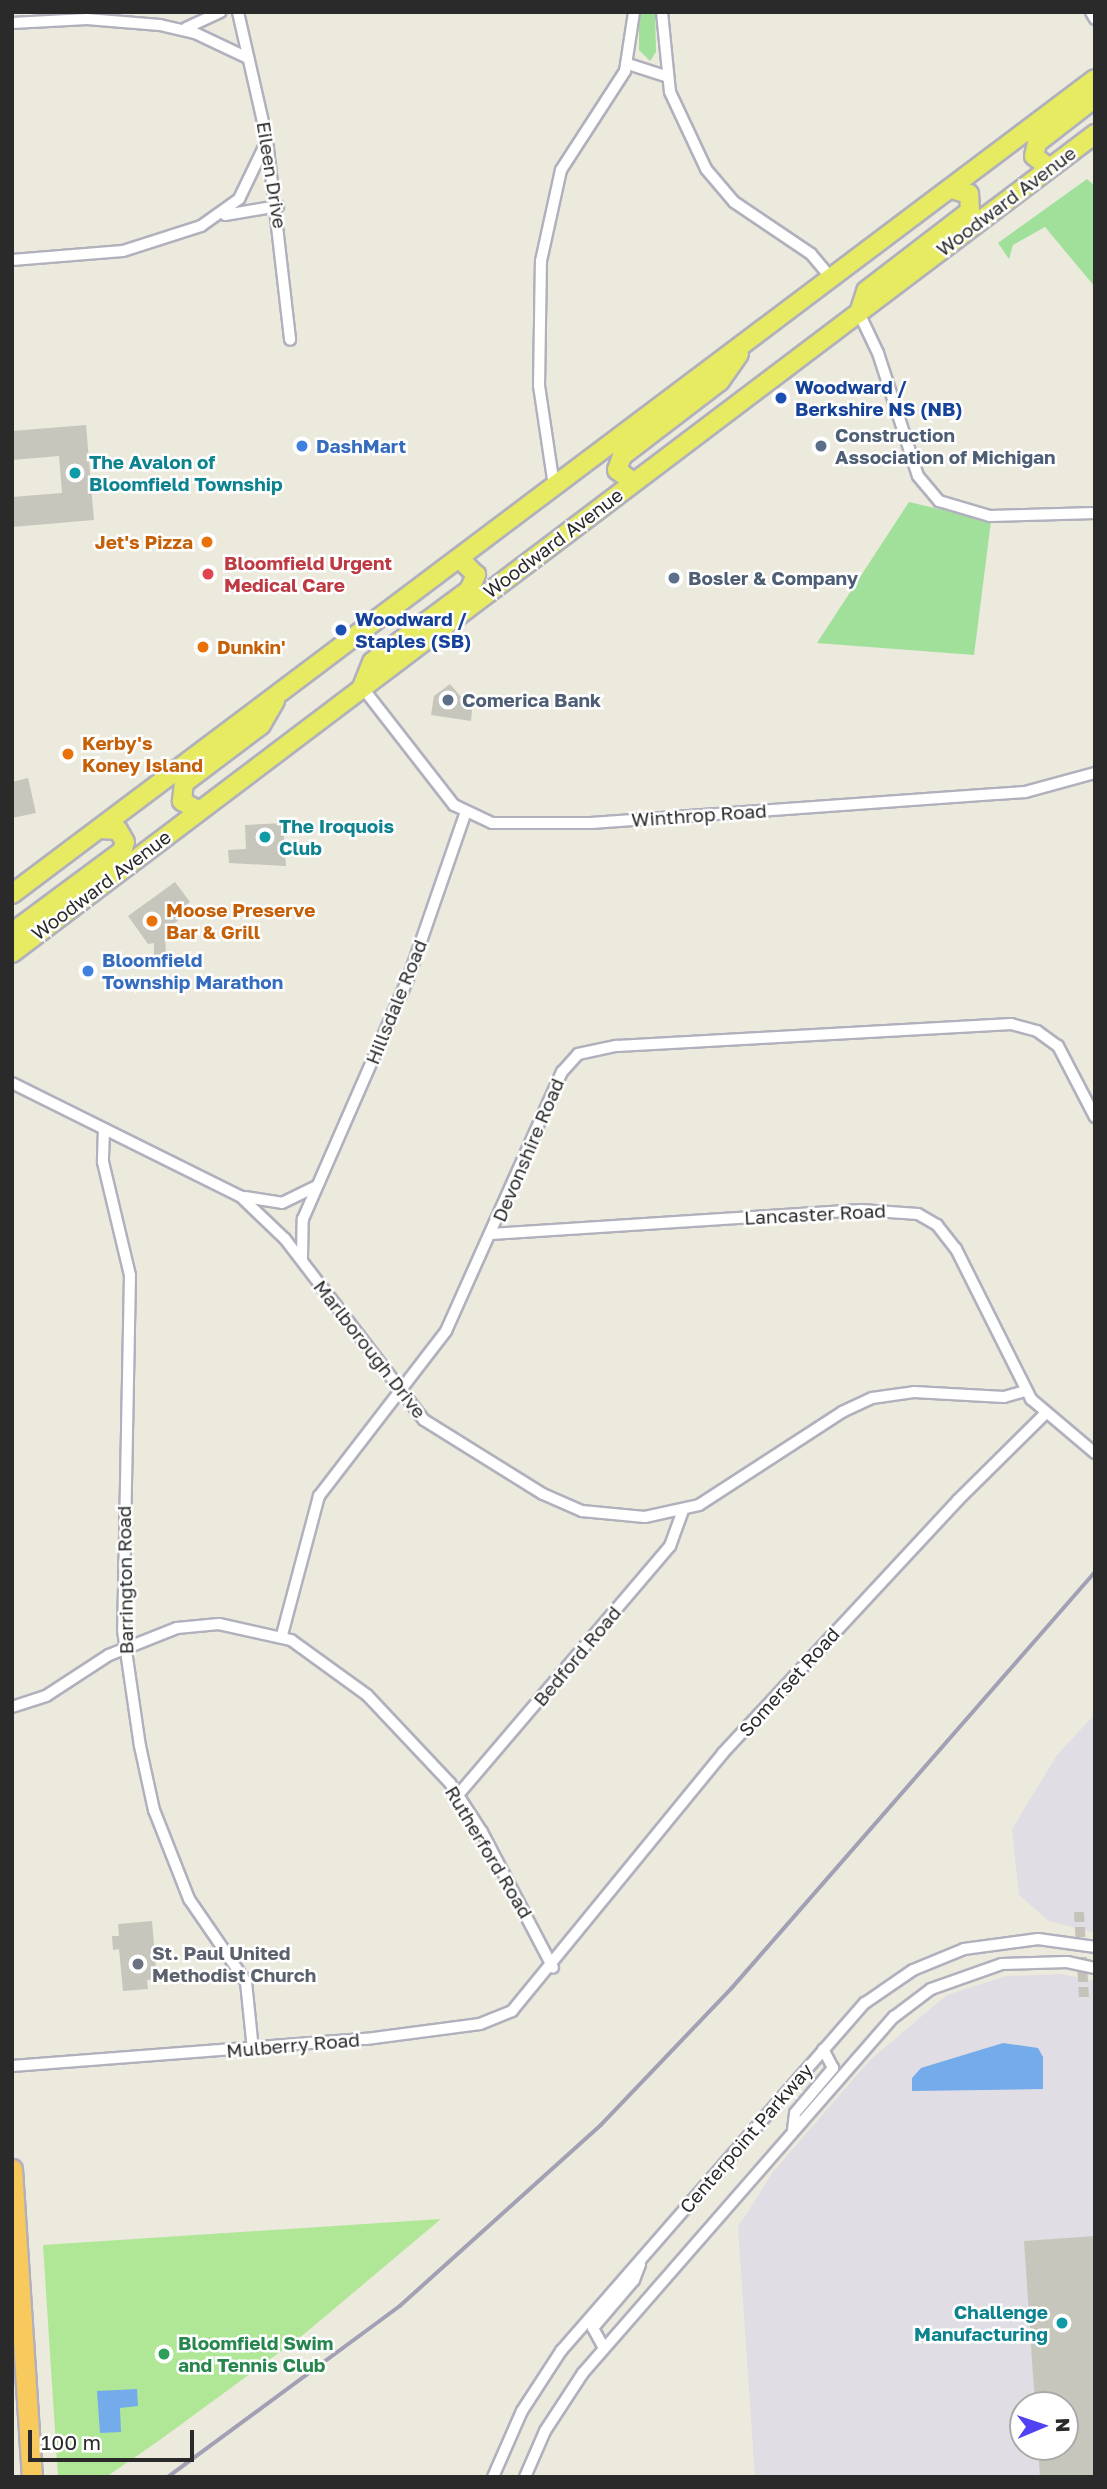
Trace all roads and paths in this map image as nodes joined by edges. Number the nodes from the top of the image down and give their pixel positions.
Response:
1 (30, 12) edge
2 (221, 12) edge
3 (237, 12) edge
4 (634, 12) edge
5 (662, 12) edge
6 (1091, 12) edge
7 (1095, 19) edge
8 (46, 20) junction
9 (12, 23) edge
10 (181, 28) junction
11 (248, 58) junction
12 (628, 64) junction
13 (666, 76) junction
14 (1095, 79) edge
15 (1095, 98) edge
16 (1095, 134) edge
17 (267, 140) junction
18 (1049, 168) junction
19 (951, 189) junction
20 (278, 206) junction
21 (218, 217) junction
22 (12, 260) edge
23 (832, 279) junction
24 (859, 313) junction
25 (290, 340) dead end
26 (749, 340) junction
27 (633, 482) junction
28 (554, 486) junction
29 (1095, 513) edge
30 (459, 558) junction
31 (362, 687) junction
32 (280, 692) junction
33 (1095, 772) edge
34 (199, 811) junction
35 (466, 814) junction
36 (99, 829) junction
37 (12, 894) edge
38 (12, 941) edge
39 (12, 953) edge
40 (12, 1083) edge
41 (1095, 1117) edge
42 (104, 1129) junction
43 (317, 1185) junction
44 (240, 1196) junction
45 (491, 1234) junction
46 (303, 1263) junction
47 (1025, 1391) junction
48 (400, 1392) junction
49 (1045, 1414) junction
50 (1095, 1453) edge
51 (683, 1511) junction
52 (282, 1635) junction
53 (125, 1647) junction
54 (12, 1707) edge
55 (458, 1795) junction
56 (1095, 1947) edge
57 (552, 1968) junction
58 (1095, 1968) edge
59 (823, 2049) junction
60 (253, 2050) junction
61 (12, 2066) edge
62 (793, 2130) junction
63 (12, 2169) edge
64 (15, 2246) edge
65 (643, 2255) junction
66 (604, 2348) junction
67 (32, 2477) edge
68 (493, 2477) edge
69 (525, 2477) edge

1 - 8 street
2 - 10 street
3 - 11 street, Eileen Drive
4 - 12 street
5 - 13 street
6 - 7 street
8 - 9 street
8 - 10 street
10 - 11 street
11 - 17 street, Eileen Drive
12 - 13 street
12 - 28 street
13 - 23 street
14 - 19 main road
15 - 18 main road
16 - 18 main road, Woodward Avenue
17 - 20 street, Eileen Drive
17 - 21 street
18 - 24 main road, Woodward Avenue
19 - 23 main road
19 - 24 main road
20 - 21 street
20 - 25 street, Eileen Drive
21 - 22 street
23 - 26 main road
24 - 27 main road, Woodward Avenue
24 - 29 street
26 - 27 main road
26 - 28 main road
27 - 31 main road, Woodward Avenue
28 - 30 main road
30 - 31 main road
30 - 32 main road
31 - 34 main road, Woodward Avenue
31 - 35 street
32 - 34 main road
32 - 36 main road
33 - 35 street, Winthrop Road
34 - 39 main road, Woodward Avenue
35 - 43 street, Hillsdale Road
36 - 37 main road
36 - 38 main road
40 - 42 street, Marlborough Drive
41 - 45 street, Devonshire Road
42 - 44 street, Marlborough Drive
42 - 53 street, Barrington Road
43 - 44 street
43 - 46 street, Hillsdale Road
44 - 46 street, Marlborough Drive
45 - 47 street, Lancaster Road
45 - 48 street, Devonshire Road
46 - 48 street, Marlborough Drive
47 - 49 street, Lancaster Road
47 - 51 street, Marlborough Drive
48 - 51 street, Marlborough Drive
48 - 52 street, Devonshire Road
49 - 50 street, Lancaster Road
49 - 57 street, Somerset Road
51 - 55 street, Bedford Road
52 - 53 street, Rutherford Road
52 - 55 street, Rutherford Road
53 - 54 street, Rutherford Road
53 - 60 street, Barrington Road
55 - 57 street, Rutherford Road
56 - 59 street, Centerpoint Parkway
57 - 60 street, Mulberry Road
58 - 62 street, Centerpoint Parkway
59 - 62 street
59 - 65 street, Centerpoint Parkway
60 - 61 street, Mulberry Road
62 - 66 street, Centerpoint Parkway
63 - 64 highway
64 - 67 highway
65 - 66 street
65 - 68 street, Centerpoint Parkway
66 - 69 street, Centerpoint Parkway

